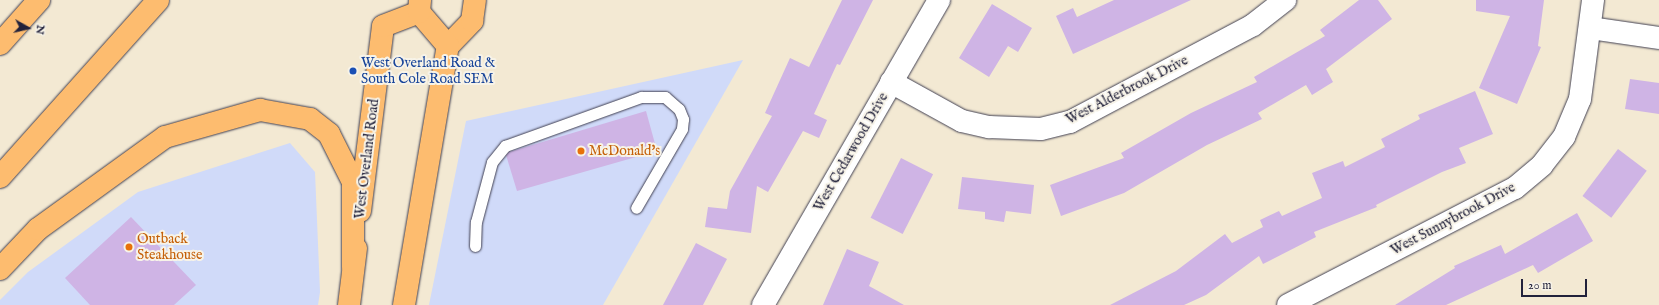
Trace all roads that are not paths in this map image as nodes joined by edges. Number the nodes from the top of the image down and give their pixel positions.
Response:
1 (39, 0) edge
2 (158, 0) edge
3 (475, 0) edge
4 (939, 0) edge
5 (1285, 0) edge
6 (1594, 0) edge
7 (420, 6) edge
8 (1590, 28) junction
9 (1659, 38) edge
10 (0, 44) edge
11 (448, 46) junction
12 (891, 82) junction
13 (0, 177) edge
14 (636, 208) dead end
15 (474, 246) dead end
16 (354, 268) junction
17 (0, 269) edge
18 (349, 305) edge
19 (404, 305) edge
20 (763, 305) edge
21 (1288, 305) edge

1 - 10 main road
2 - 13 main road
3 - 11 main road
4 - 12 street, West Cedarwood Drive
5 - 12 street, West Alderbrook Drive
6 - 8 street, West Sunnybrook Drive
7 - 11 main road, West Overland Road
7 - 16 main road, West Overland Road
8 - 9 street
8 - 21 street, West Sunnybrook Drive
11 - 19 main road
12 - 20 street, West Cedarwood Drive
14 - 15 lane
16 - 17 main road
16 - 18 main road, West Overland Road

